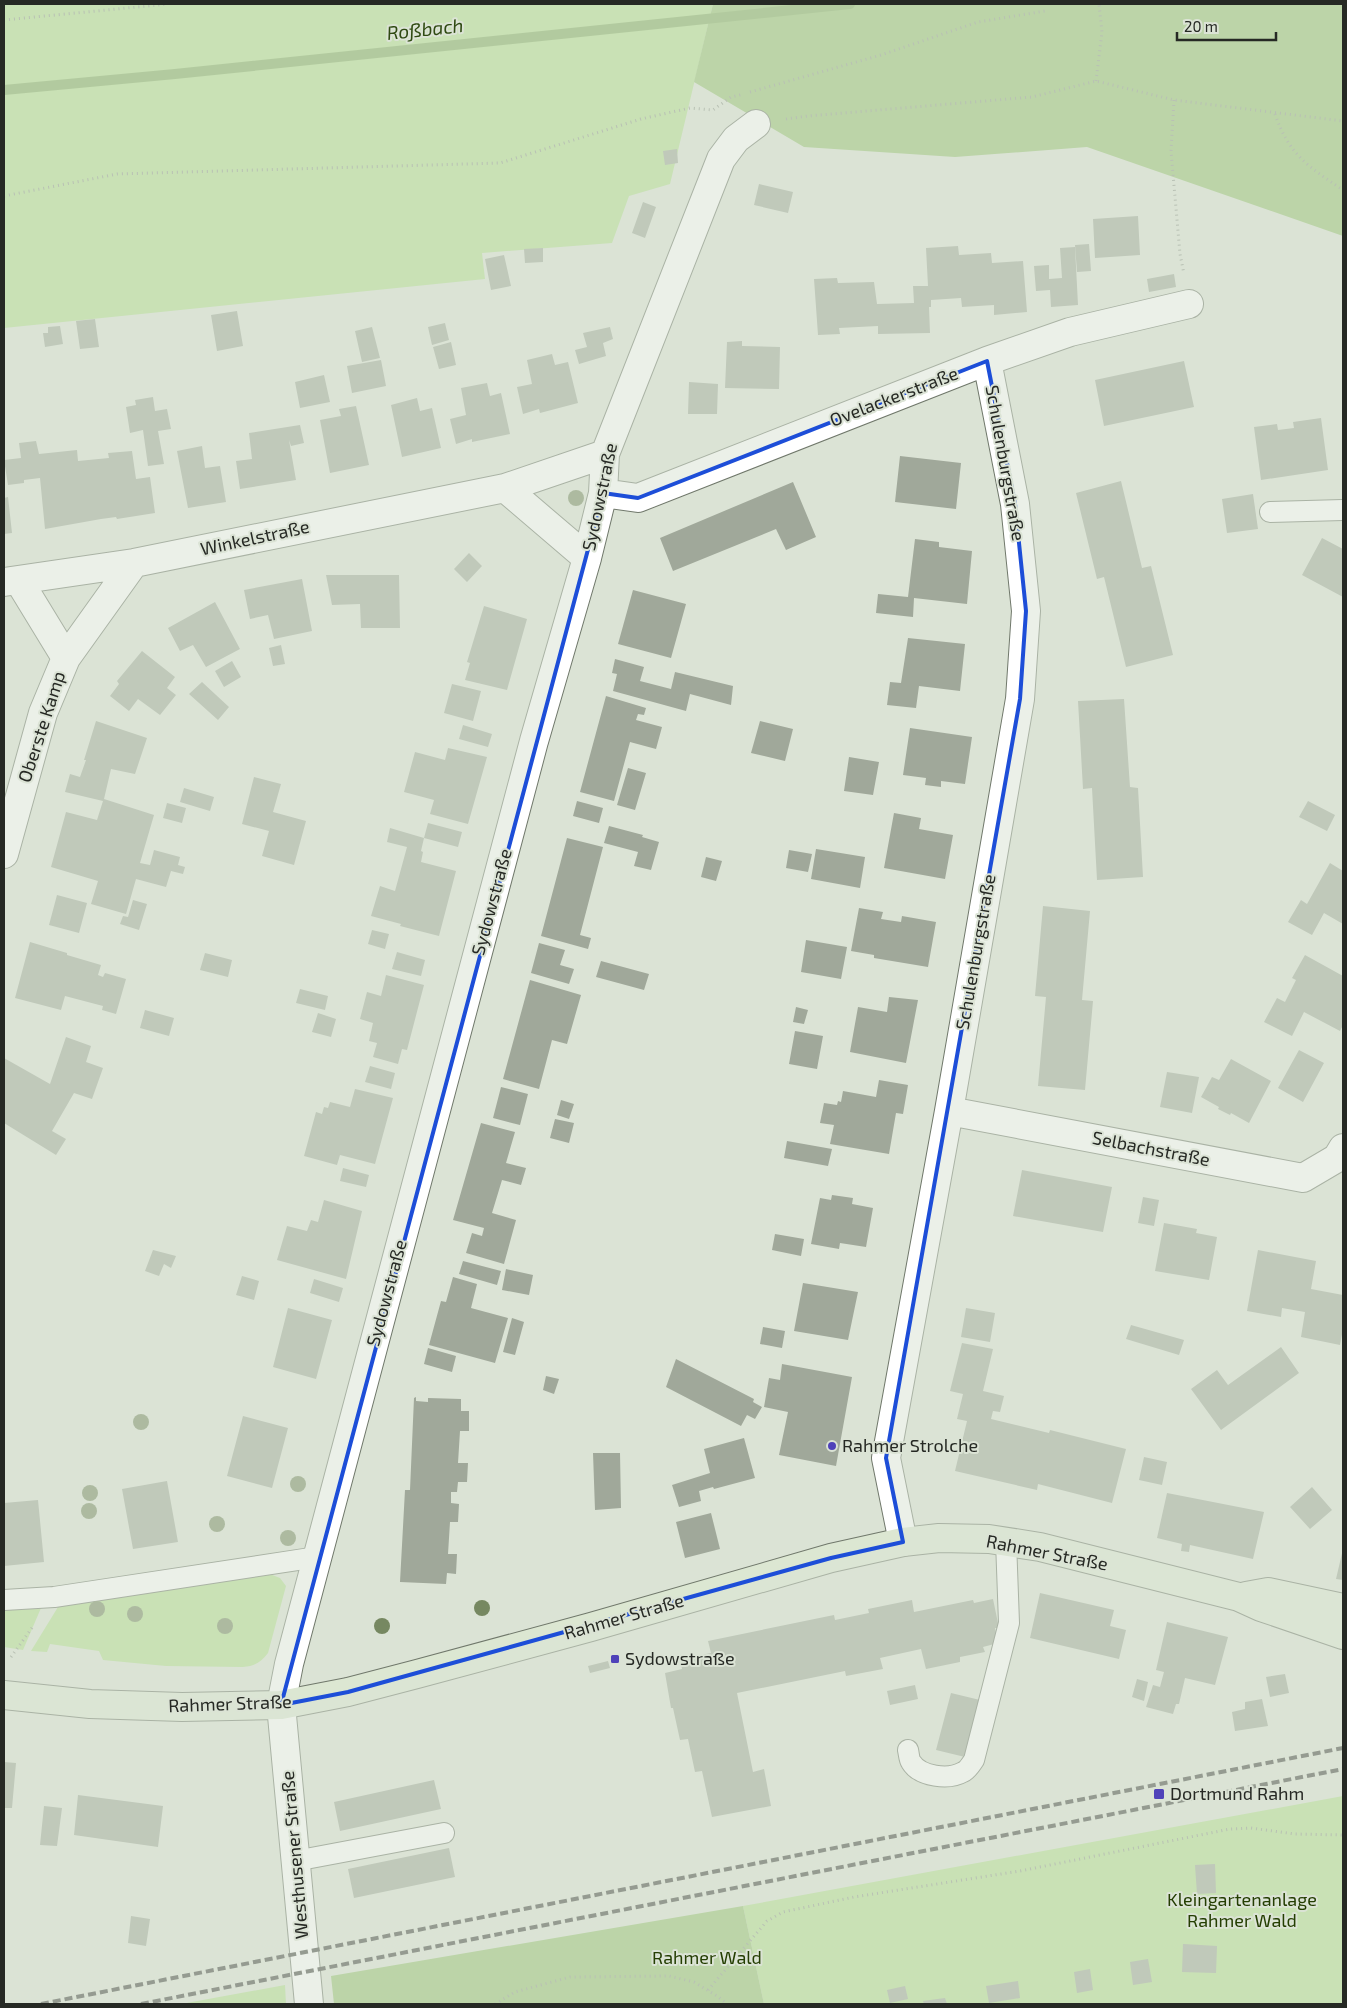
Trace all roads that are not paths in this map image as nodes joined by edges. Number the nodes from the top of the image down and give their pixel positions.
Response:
1 (756, 124) road end
2 (1189, 304) road end
3 (987, 361) junction
4 (605, 454) junction
5 (505, 488) junction
6 (603, 493) junction
7 (1343, 510) edge
8 (1270, 512) dead end
9 (587, 558) junction
10 (134, 563) junction
11 (11, 581) edge
12 (66, 658) junction
13 (4, 854) edge
14 (948, 1111) junction
15 (1343, 1148) edge
16 (1006, 1541) junction
17 (902, 1542) junction
18 (317, 1557) junction
19 (1239, 1597) junction
20 (4, 1600) edge
21 (1343, 1608) edge
22 (1343, 1635) edge
23 (4, 1695) edge
24 (280, 1705) junction
25 (908, 1750) dead end
26 (444, 1833) dead end
27 (295, 1861) junction
28 (309, 2004) edge

1 - 4 street, Sydowstraße
2 - 3 street, Ovelackerstraße
3 - 6 street, Ovelackerstraße
3 - 14 street, Schulenburgstraße
4 - 5 street, Winkelstraße
4 - 6 street, Sydowstraße
5 - 9 street
5 - 10 street, Winkelstraße
6 - 9 street, Sydowstraße
7 - 8 lane
9 - 18 street, Sydowstraße
10 - 11 street, Winkelstraße
10 - 12 street, Oberste Kamp
11 - 12 street, Oberste Kamp
12 - 13 street, Oberste Kamp
14 - 15 street, Selbachstraße
14 - 17 street, Schulenburgstraße
16 - 17 main road, Rahmer Straße
16 - 19 main road, Rahmer Straße
16 - 25 lane
17 - 24 main road, Rahmer Straße
18 - 20 lane
18 - 24 street, Sydowstraße
19 - 21 main road, Rahmer Straße
19 - 22 main road, Rahmer Straße
23 - 24 main road, Rahmer Straße
24 - 27 street, Westhusener Straße
26 - 27 lane
27 - 28 street, Westhusener Straße

